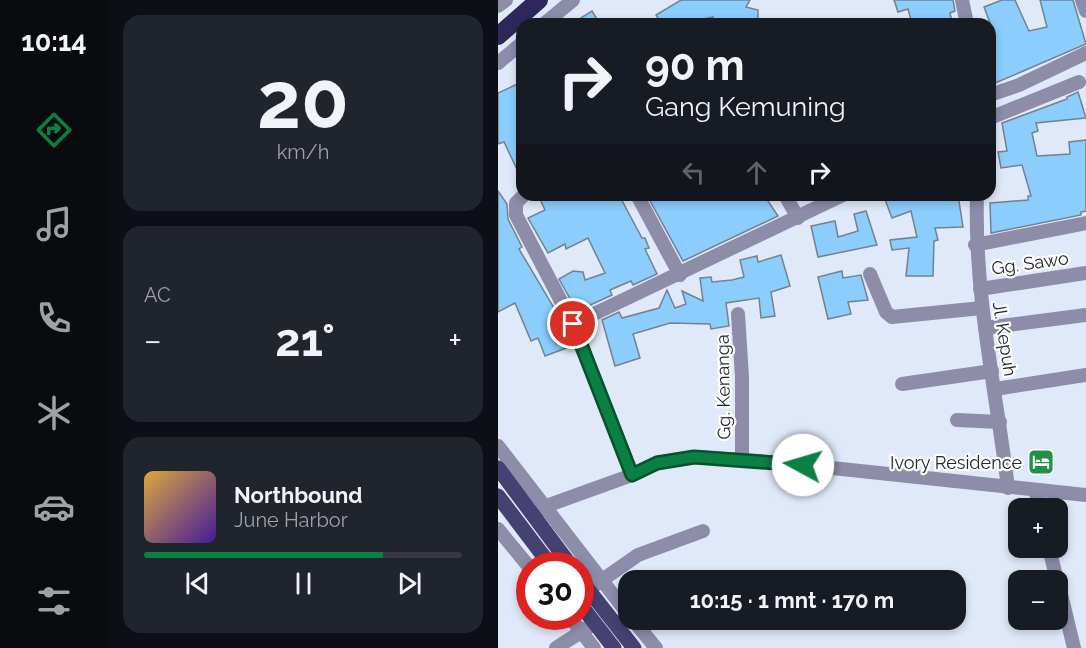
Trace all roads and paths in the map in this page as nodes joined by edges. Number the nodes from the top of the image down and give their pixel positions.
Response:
1 (506, 0) edge
2 (573, 0) edge
3 (1082, 0) edge
4 (966, 1) edge
5 (536, 2) edge
6 (498, 6) edge
7 (1086, 10) edge
8 (518, 18) edge
9 (542, 18) edge
10 (551, 18) edge
11 (966, 18) edge
12 (516, 20) edge
13 (498, 36) edge
14 (516, 48) edge
15 (1086, 53) edge
16 (498, 63) edge
17 (1078, 82) dead end
18 (996, 93) edge
19 (996, 116) edge
20 (518, 201) edge
21 (640, 201) edge
22 (788, 201) edge
23 (831, 201) edge
24 (977, 201) edge
25 (798, 218) junction
26 (1086, 223) edge
27 (975, 245) junction
28 (1086, 273) edge
29 (870, 274) dead end
30 (680, 275) junction
31 (980, 289) junction
32 (982, 308) junction
33 (738, 314) dead end
34 (1086, 315) edge
35 (573, 324) junction
36 (985, 328) junction
37 (992, 371) junction
38 (1086, 375) edge
39 (902, 384) dead end
40 (995, 389) junction
41 (957, 420) dead end
42 (1000, 422) junction
43 (498, 446) edge
44 (742, 459) junction
45 (498, 468) edge
46 (632, 475) junction
47 (1008, 488) junction
48 (1035, 490) junction
49 (1086, 495) edge
50 (498, 496) edge
51 (1037, 498) edge
52 (539, 511) junction
53 (516, 519) junction
54 (498, 529) edge
55 (703, 531) dead end
56 (517, 552) edge
57 (541, 552) edge
58 (563, 552) edge
59 (602, 580) junction
60 (594, 582) edge
61 (594, 596) edge
62 (618, 600) edge
63 (618, 618) edge
64 (612, 620) junction
65 (595, 623) joint
66 (1068, 624) edge
67 (642, 630) edge
68 (581, 632) junction
69 (556, 648) edge
70 (594, 648) edge
71 (614, 648) edge
72 (634, 648) edge
73 (656, 648) edge
74 (1074, 648) edge

1 - 6 street
2 - 10 street
3 - 7 street
4 - 11 street
5 - 8 highway
5 - 9 street
12 - 13 highway
14 - 16 street
15 - 18 street
17 - 19 street
20 - 35 street
21 - 30 street
22 - 25 street
23 - 25 street
24 - 27 street, Jl. Kepuh
25 - 30 street
26 - 27 street
27 - 31 street, Jl. Kepuh
28 - 31 street, Gg. Sawo
29 - 32 street
30 - 35 street
31 - 32 street, Jl. Kepuh
32 - 36 street, Jl. Kepuh
33 - 44 street, Gg. Kenanga
34 - 36 street
35 - 46 street
36 - 37 street, Jl. Kepuh
37 - 39 street
37 - 40 street, Jl. Kepuh
38 - 40 street
40 - 42 street, Jl. Kepuh
41 - 42 street
42 - 47 street, Jl. Kepuh
43 - 52 street
44 - 46 street
44 - 47 street
45 - 52 main road
46 - 52 street
47 - 48 street
48 - 49 street
48 - 51 street
50 - 53 main road
52 - 58 main road
52 - 59 street
53 - 54 street
53 - 57 main road
54 - 56 street
55 - 59 street
59 - 60 street
59 - 62 street
61 - 64 main road
63 - 64 street
64 - 72 main road
65 - 68 street
65 - 71 main road
66 - 74 street
67 - 73 street
68 - 69 street
68 - 70 street

